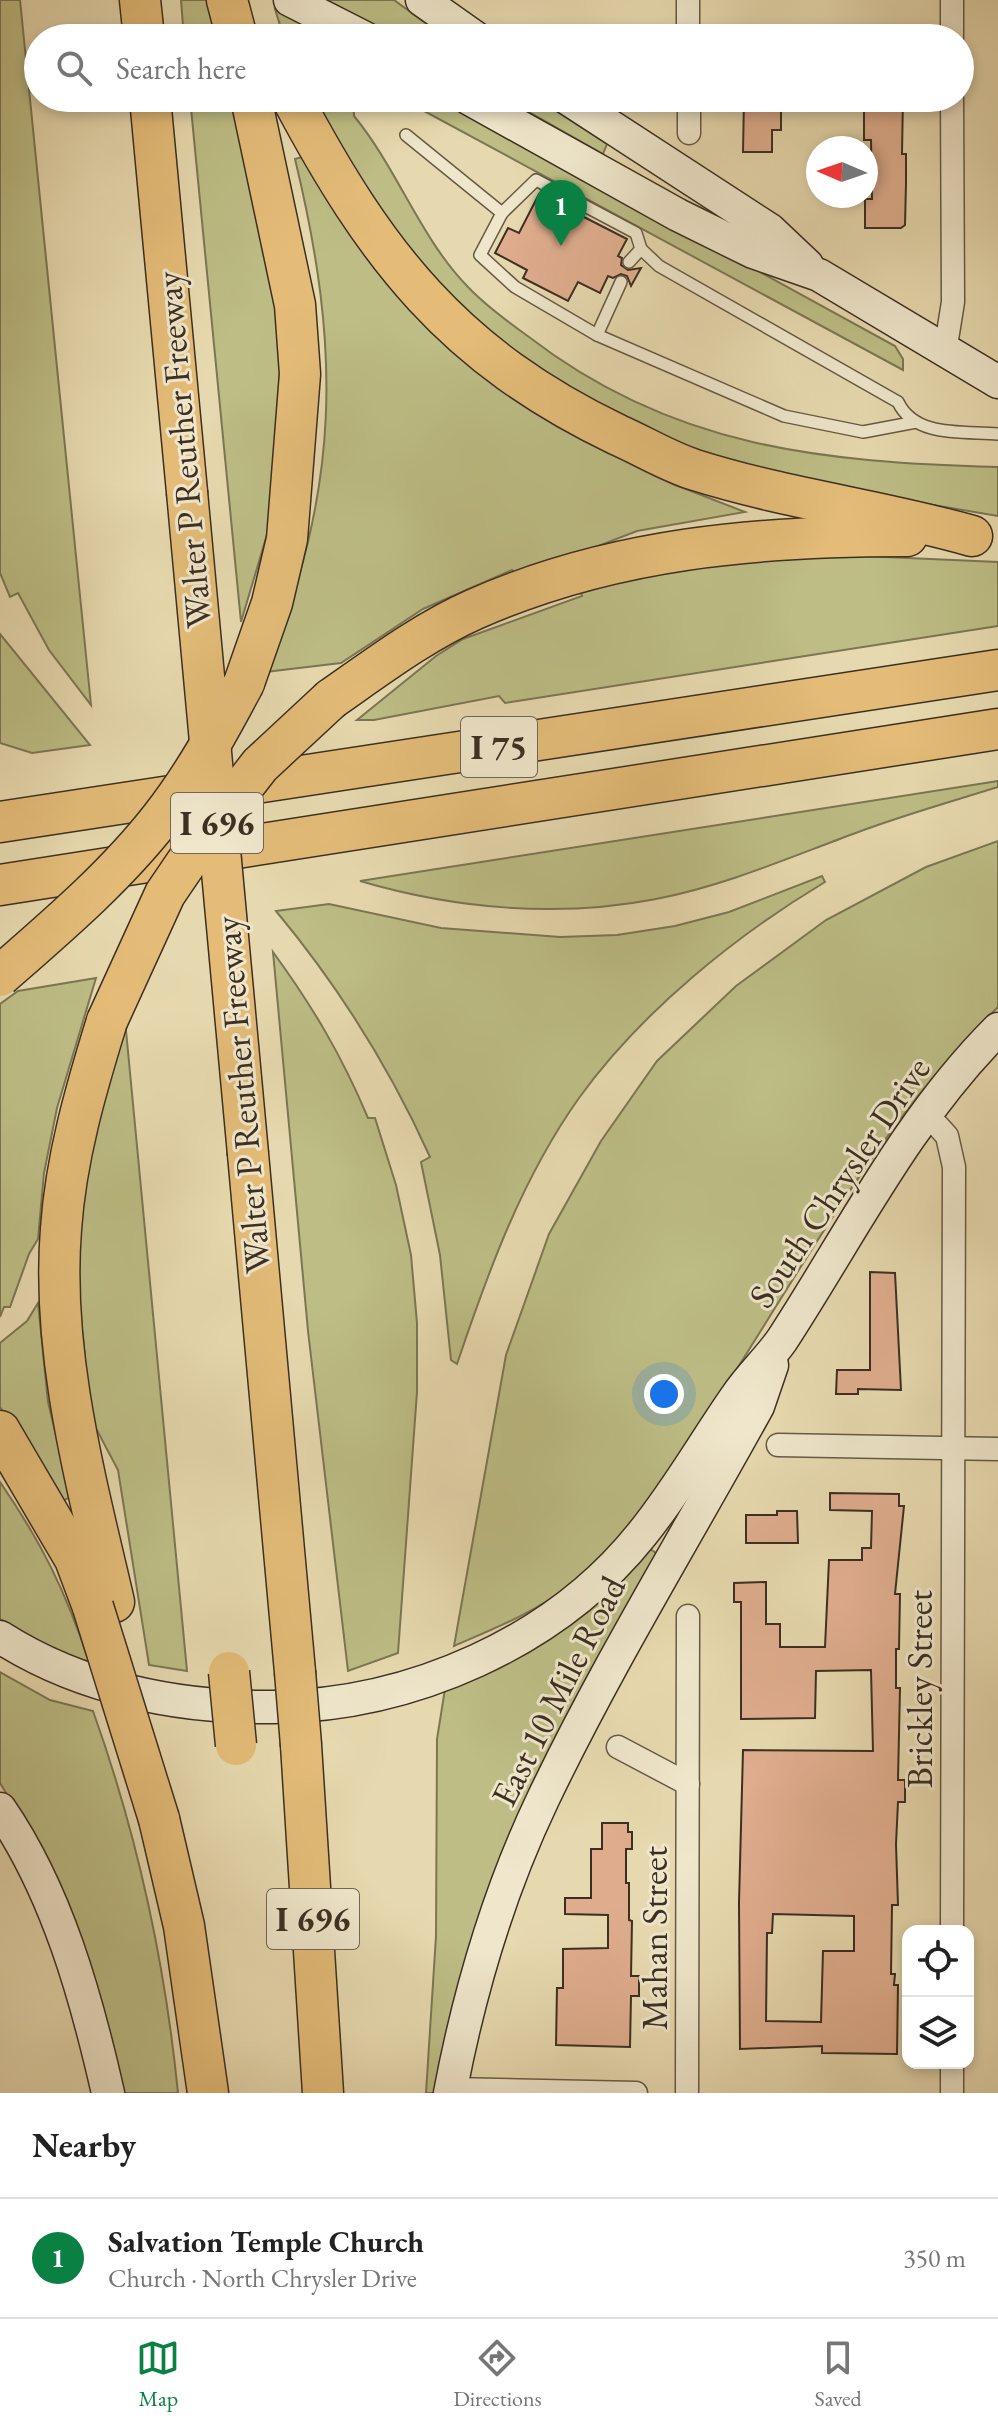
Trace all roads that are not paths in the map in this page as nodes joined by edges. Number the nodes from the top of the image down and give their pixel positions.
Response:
1 (140, 0) edge
2 (290, 0) edge
3 (422, 0) edge
4 (688, 0) edge
5 (952, 0) edge
6 (143, 24) edge
7 (337, 24) edge
8 (456, 24) edge
9 (688, 24) edge
10 (952, 24) edge
11 (151, 112) edge
12 (254, 112) edge
13 (299, 112) edge
14 (493, 112) edge
15 (589, 112) edge
16 (689, 112) edge
17 (952, 112) edge
18 (689, 133) dead end
19 (406, 135) dead end
20 (502, 213) junction
21 (641, 249) junction
22 (629, 262) dead end
23 (819, 275) junction
24 (621, 282) dead end
25 (597, 335) junction
26 (945, 352) junction
27 (998, 382) edge
28 (916, 422) junction
29 (998, 434) edge
30 (985, 537) edge
31 (998, 670) edge
32 (998, 729) edge
33 (0, 822) edge
34 (0, 885) edge
35 (0, 976) edge
36 (998, 1029) edge
37 (926, 1113) junction
38 (780, 1343) junction
39 (0, 1431) edge
40 (778, 1445) dead end
41 (954, 1448) junction
42 (998, 1449) edge
43 (103, 1604) junction
44 (688, 1616) dead end
45 (0, 1637) edge
46 (229, 1672) dead end
47 (236, 1745) dead end
48 (618, 1747) dead end
49 (688, 1784) junction
50 (0, 1809) edge
51 (952, 1925) edge
52 (952, 2069) edge
53 (450, 2091) edge
54 (108, 2093) edge
55 (208, 2093) edge
56 (323, 2093) edge
57 (636, 2093) edge
58 (687, 2093) edge
59 (952, 2093) edge

1 - 6 highway
2 - 7 main road
3 - 8 main road
4 - 9 street
5 - 10 street
11 - 56 highway, Walter P Reuther Freeway / I 696, bridge
12 - 35 highway, bridge
13 - 30 highway
14 - 23 main road
15 - 23 main road
16 - 18 street
17 - 26 street
19 - 20 lane
20 - 21 lane
20 - 25 lane
21 - 22 lane
21 - 28 lane
23 - 26 main road
24 - 25 lane
25 - 28 lane
26 - 27 main road
28 - 29 lane
30 - 43 highway, bridge
31 - 33 highway, I 75
32 - 34 highway, I 75
36 - 37 main road, South Chrysler Drive
37 - 38 main road, South Chrysler Drive
37 - 41 street, Brickley Street
38 - 45 main road
38 - 53 main road, East 10 Mile Road
39 - 43 highway
40 - 41 street
41 - 42 street
41 - 51 street, Brickley Street
43 - 55 highway, bridge
44 - 49 street, Mahan Street
46 - 47 highway, bridge
48 - 49 street
49 - 58 street, Mahan Street
50 - 54 main road
52 - 59 street
53 - 57 street

